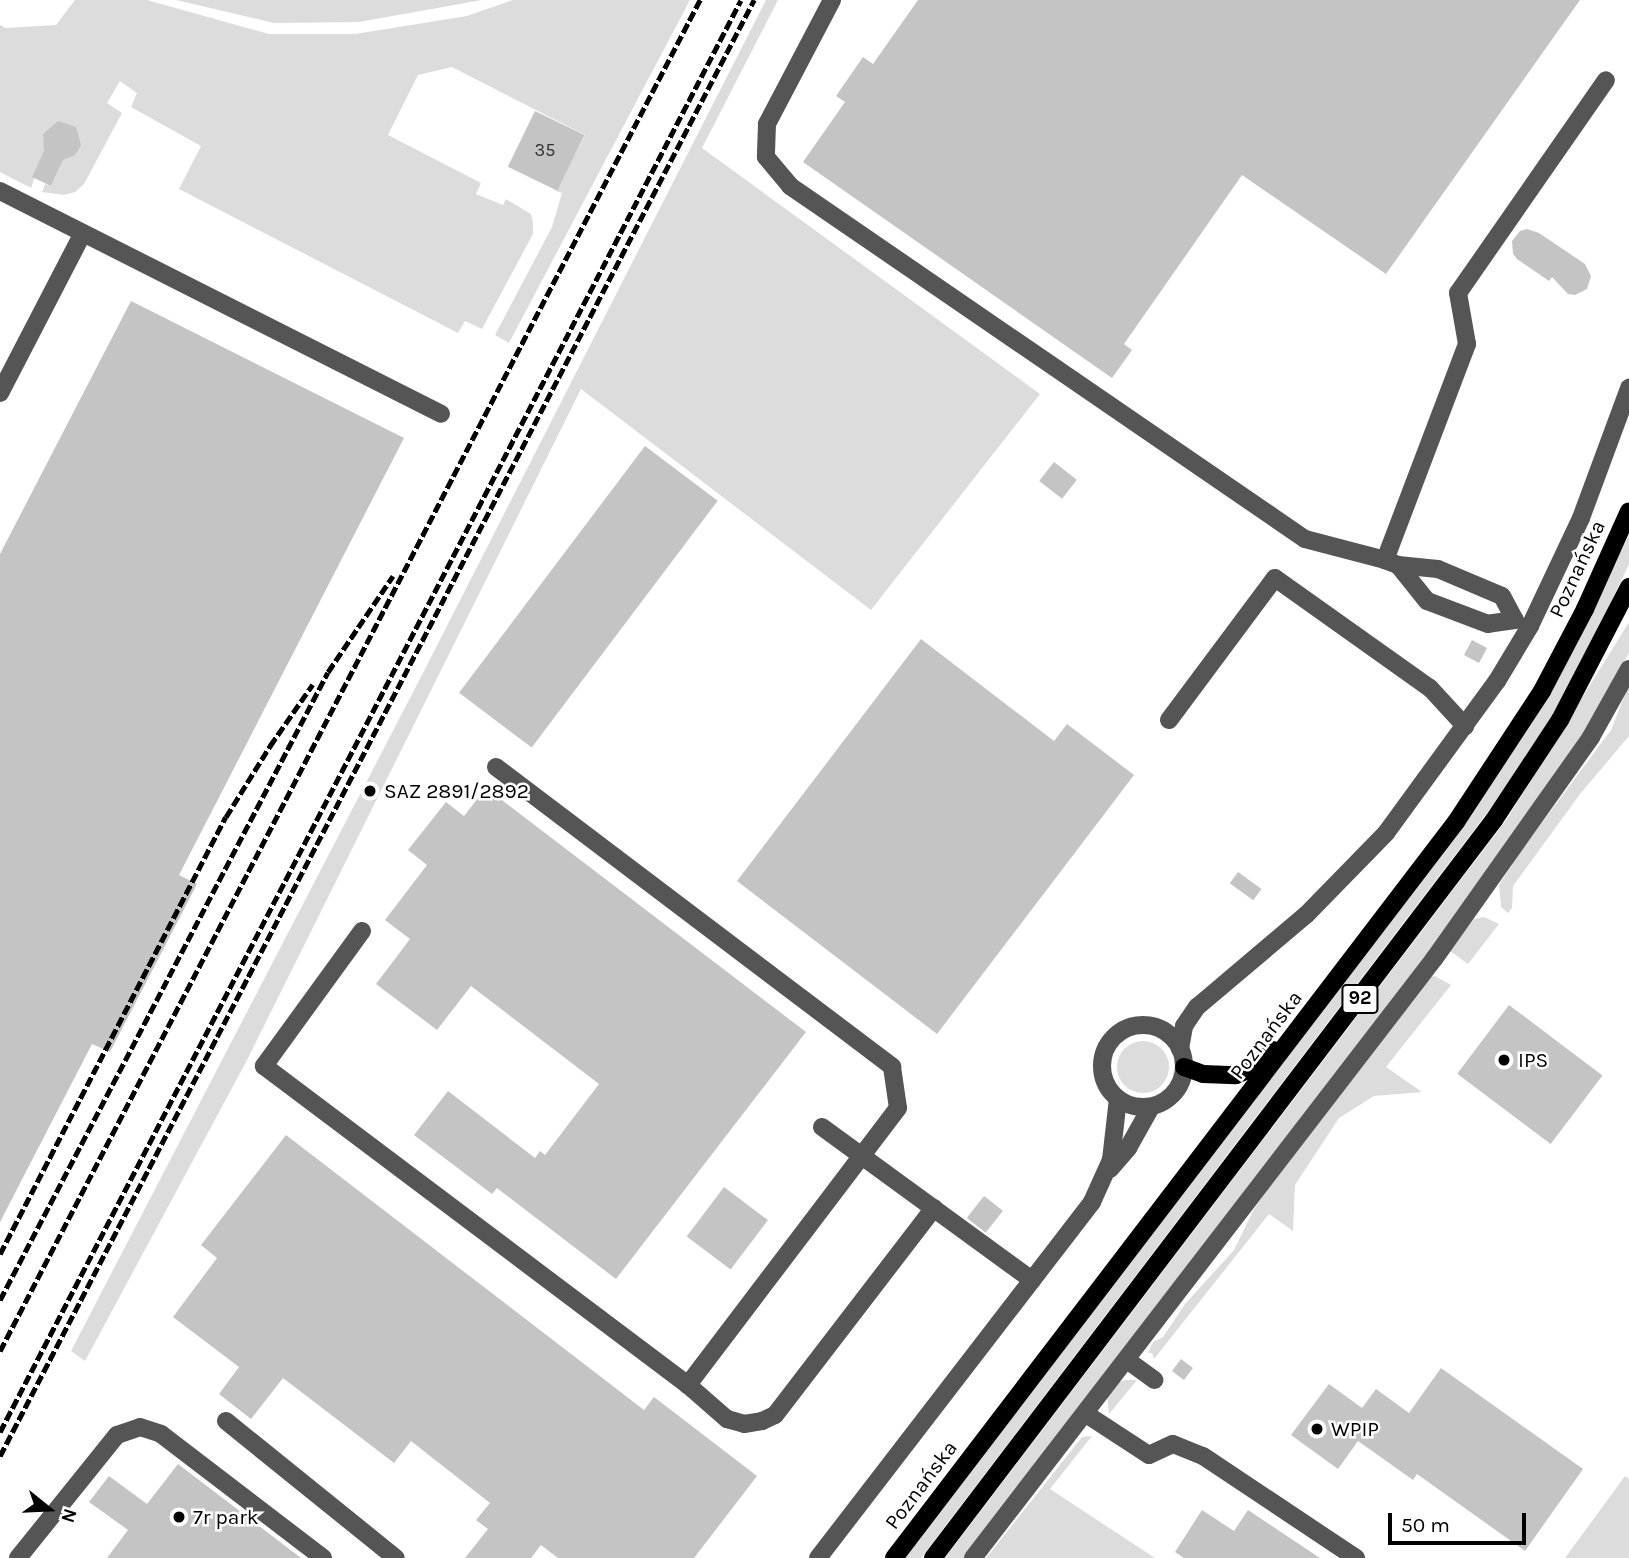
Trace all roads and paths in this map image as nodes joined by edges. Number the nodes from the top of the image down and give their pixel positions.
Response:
1 (832, 0) edge
2 (1606, 80) dead end
3 (0, 191) edge
4 (83, 233) junction
5 (1629, 388) edge
6 (0, 393) edge
7 (441, 414) dead end
8 (1629, 511) edge
9 (1391, 562) junction
10 (1629, 587) edge
11 (1522, 623) junction
12 (1629, 669) edge
13 (1170, 720) dead end
14 (1465, 726) junction
15 (496, 767) dead end
16 (362, 931) dead end
17 (1313, 1012) junction
18 (1182, 1058) junction
19 (1118, 1099) junction
20 (1150, 1107) junction
21 (822, 1127) dead end
22 (862, 1156) junction
23 (1106, 1175) junction
24 (934, 1208) junction
25 (1032, 1280) junction
26 (1128, 1360) junction
27 (1155, 1380) dead end
28 (688, 1385) junction
29 (1086, 1414) junction
30 (226, 1421) dead end
31 (18, 1558) edge
32 (323, 1558) edge
33 (396, 1558) edge
34 (818, 1558) edge
35 (894, 1558) edge
36 (933, 1558) edge
37 (973, 1558) edge
38 (1356, 1558) edge

1 - 9 street
2 - 9 street
3 - 4 street
4 - 6 street
4 - 7 street
5 - 11 street
8 - 17 main road, Poznańska / 92
9 - 11 street
9 - 11 street
10 - 36 main road, 92
11 - 14 street
12 - 26 street
13 - 14 street
14 - 18 street
15 - 22 street
16 - 28 street
17 - 18 main road
17 - 35 main road, Poznańska / 92
18 - 19 street
18 - 20 street
19 - 20 street
19 - 23 street
20 - 23 street
21 - 22 street
22 - 24 street
22 - 28 street
23 - 25 street
24 - 25 street
24 - 28 street
25 - 34 street
26 - 27 street
26 - 29 street
29 - 37 street
29 - 38 street
30 - 33 street
31 - 32 street

